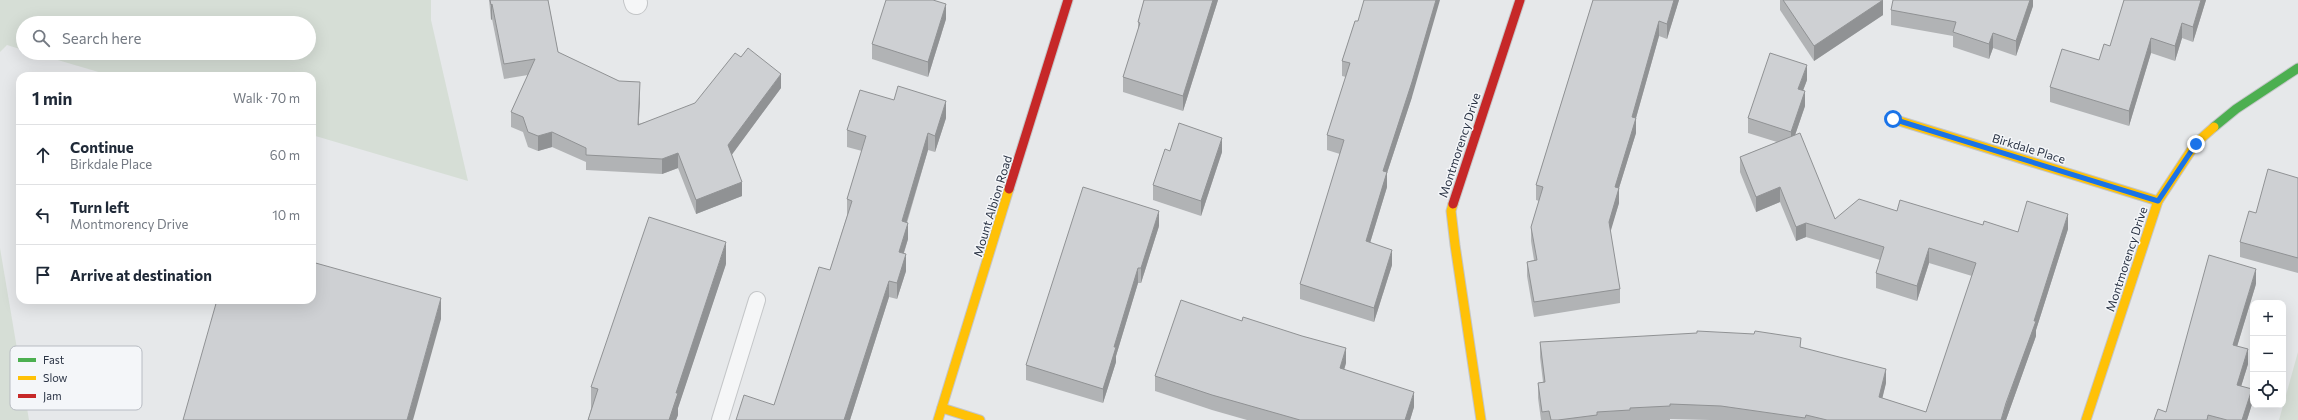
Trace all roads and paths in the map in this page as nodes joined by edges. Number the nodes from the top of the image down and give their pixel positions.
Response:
1 (1068, 0) edge
2 (1520, 0) edge
3 (2298, 68) edge
4 (1893, 119) dead end
5 (2158, 201) junction
6 (757, 300) dead end
7 (942, 408) junction
8 (720, 420) edge
9 (938, 420) edge
10 (980, 420) edge
11 (1481, 420) edge
12 (2086, 420) edge

1 - 7 street, Mount Albion Road
2 - 11 street, Montmorency Drive
3 - 5 street, Montmorency Drive
4 - 5 street, Birkdale Place
5 - 12 street, Montmorency Drive
6 - 8 lane
7 - 9 street, Mount Albion Road
7 - 10 street

